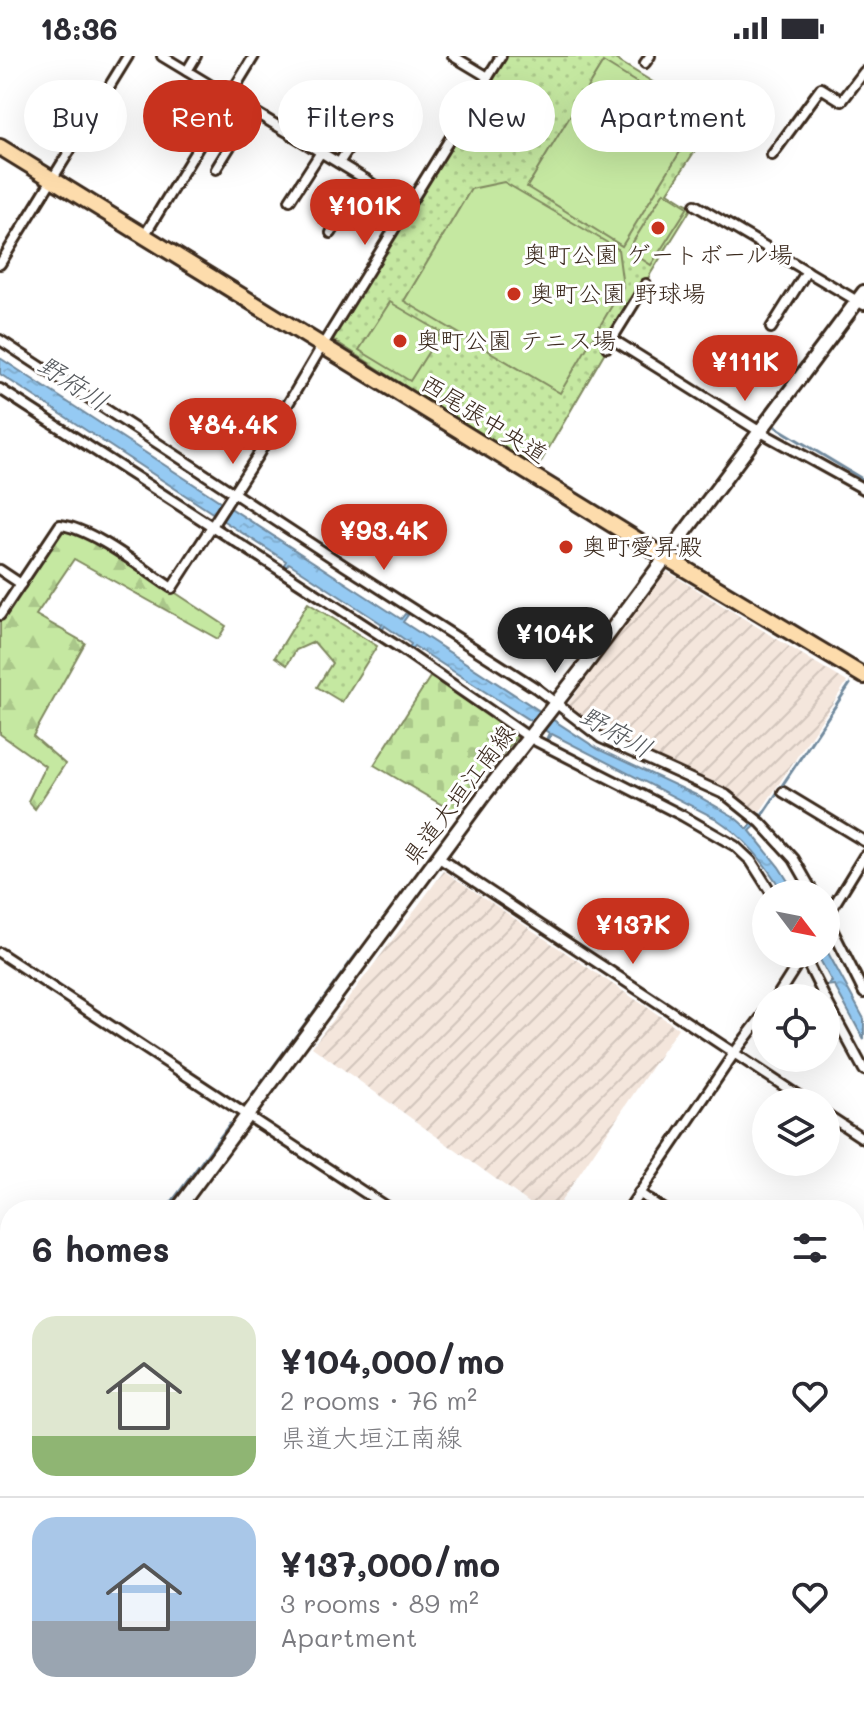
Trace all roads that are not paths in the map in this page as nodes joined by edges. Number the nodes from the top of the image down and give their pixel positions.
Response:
1 (128, 56) edge
2 (164, 56) edge
3 (196, 56) edge
4 (254, 56) edge
5 (453, 56) edge
6 (501, 56) edge
7 (187, 71) junction
8 (864, 72) edge
9 (488, 77) junction
10 (202, 80) edge
11 (238, 80) edge
12 (0, 147) edge
13 (194, 152) edge
14 (227, 152) edge
15 (321, 152) joint
16 (346, 152) edge
17 (772, 155) dead end
18 (339, 163) junction
19 (216, 169) dead end
20 (365, 179) junction
21 (54, 180) junction
22 (290, 200) dead end
23 (695, 205) dead end
24 (407, 209) junction
25 (331, 233) dead end
26 (144, 236) junction
27 (0, 264) edge
28 (807, 271) junction
29 (646, 284) dead end
30 (862, 299) edge
31 (771, 328) dead end
32 (0, 340) edge
33 (322, 346) junction
34 (0, 389) edge
35 (759, 431) junction
36 (864, 489) edge
37 (235, 493) junction
38 (213, 528) junction
39 (665, 557) junction
40 (0, 570) edge
41 (21, 584) junction
42 (0, 615) edge
43 (864, 676) edge
44 (555, 705) junction
45 (530, 738) junction
46 (783, 792) dead end
47 (864, 841) edge
48 (864, 856) edge
49 (439, 858) junction
50 (763, 880) edge
51 (806, 880) edge
52 (840, 895) edge
53 (840, 946) edge
54 (0, 953) edge
55 (864, 993) edge
56 (840, 1025) edge
57 (752, 1030) edge
58 (735, 1052) junction
59 (864, 1070) edge
60 (788, 1088) edge
61 (248, 1115) junction
62 (840, 1123) edge
63 (864, 1139) edge
64 (639, 1193) junction
65 (184, 1200) edge
66 (376, 1200) edge
67 (634, 1200) edge
68 (649, 1200) edge

1 - 21 street
2 - 7 street
3 - 7 street
4 - 11 street
5 - 9 street
6 - 9 street
7 - 10 street
8 - 17 street
9 - 24 street
12 - 21 main road, 西尾張中央道
13 - 26 street
14 - 19 street
15 - 18 street
15 - 22 street
16 - 18 street
18 - 20 street
20 - 24 street
20 - 25 street
21 - 26 main road, 西尾張中央道
21 - 27 street
23 - 28 street
24 - 33 street
26 - 33 main road, 西尾張中央道
28 - 30 street
28 - 31 street
29 - 35 street
30 - 35 main road, 県道大垣江南線
32 - 37 street
33 - 37 street
33 - 39 main road, 西尾張中央道
34 - 38 street
35 - 36 street
35 - 39 main road, 県道大垣江南線
37 - 38 street
37 - 44 street
38 - 41 street
38 - 45 street
39 - 43 main road, 西尾張中央道
39 - 44 main road, 県道大垣江南線
40 - 41 street
41 - 42 street
44 - 45 main road, 県道大垣江南線
44 - 51 street
45 - 49 main road, 県道大垣江南線
45 - 50 street
46 - 47 street
48 - 52 street
49 - 58 street
49 - 61 main road, 県道大垣江南線
53 - 55 street
54 - 61 street
56 - 59 street
57 - 58 street
58 - 60 street
58 - 64 street
61 - 65 main road, 県道大垣江南線
61 - 66 street
62 - 63 street
64 - 67 street
64 - 68 street

